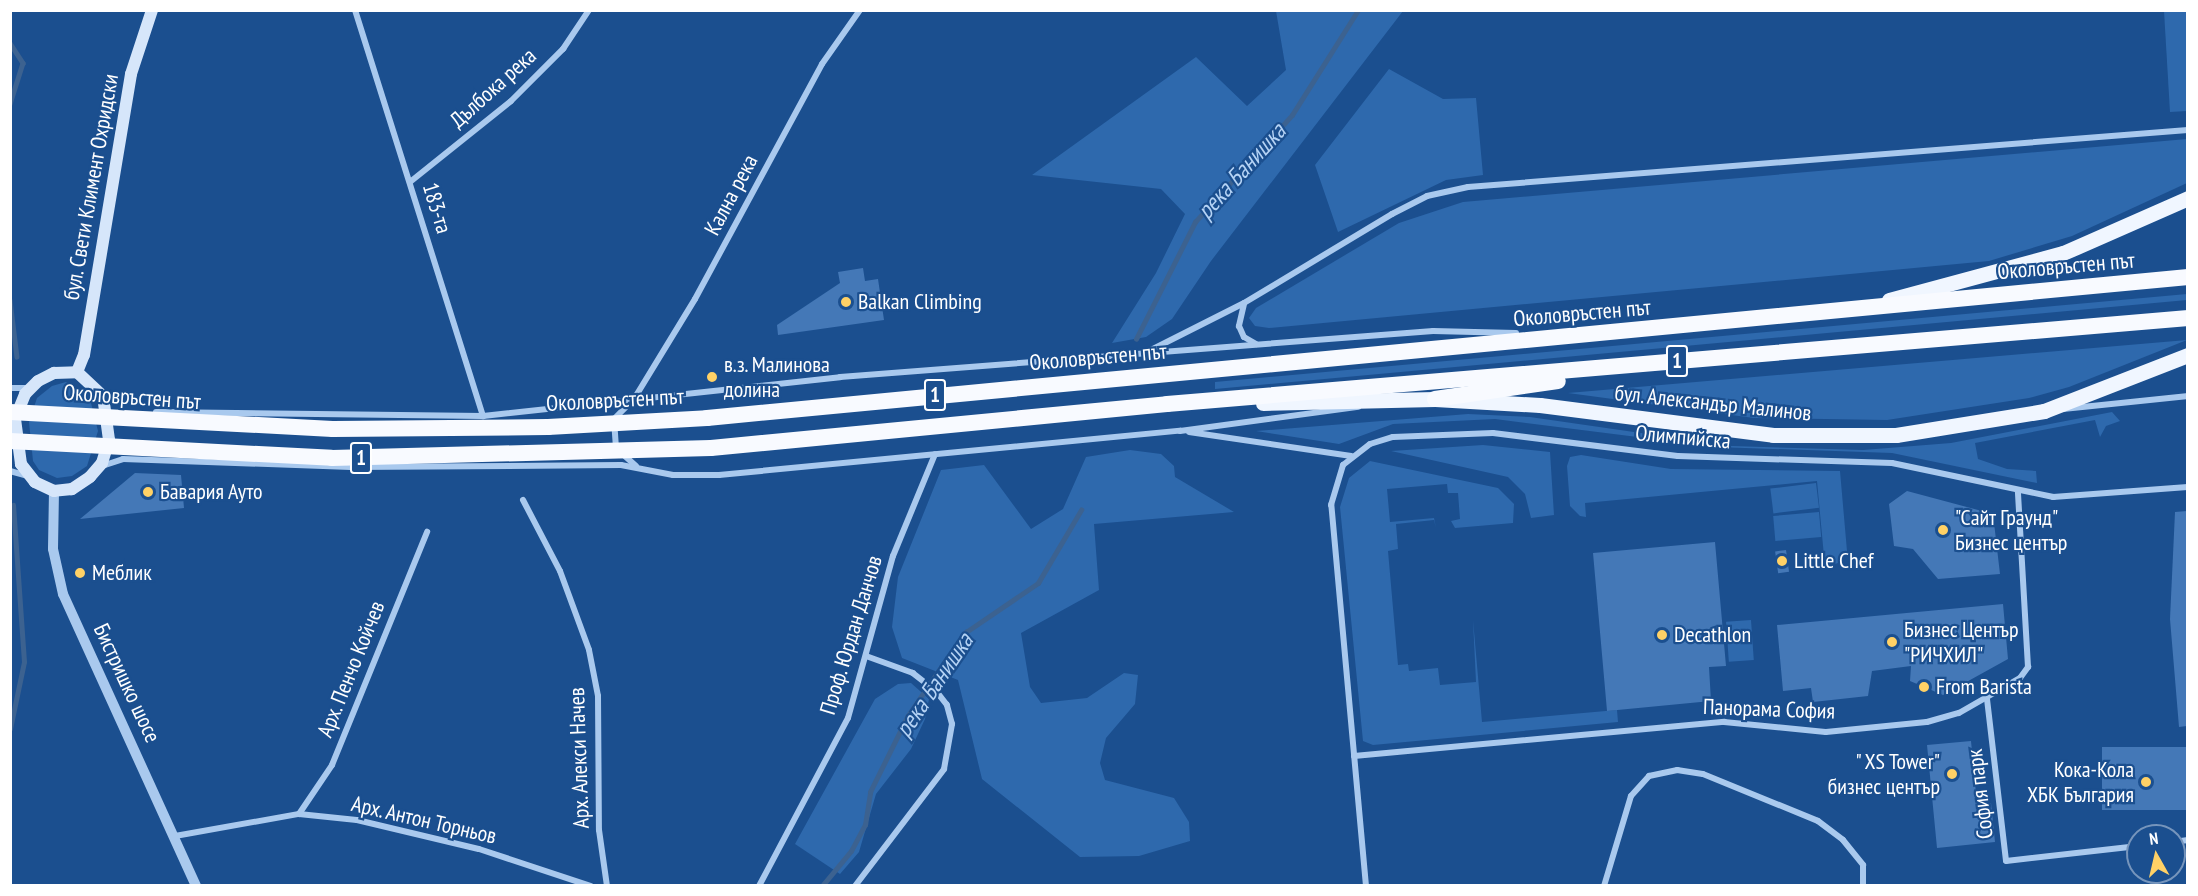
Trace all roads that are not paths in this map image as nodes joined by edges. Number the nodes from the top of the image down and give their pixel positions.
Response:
1 (152, 10) edge
2 (589, 10) edge
3 (860, 10) edge
4 (355, 11) edge
5 (2187, 130) edge
6 (410, 182) junction
7 (2187, 198) edge
8 (2187, 278) edge
9 (1244, 303) junction
10 (1848, 310) junction
11 (2187, 318) edge
12 (1585, 336) junction
13 (1257, 345) junction
14 (1145, 353) junction
15 (2187, 355) edge
16 (1726, 357) junction
17 (76, 372) junction
18 (31, 387) junction
19 (10, 388) edge
20 (2187, 396) edge
21 (634, 399) junction
22 (1435, 399) junction
23 (105, 401) junction
24 (1403, 402) junction
25 (1167, 404) junction
26 (2044, 411) junction
27 (10, 412) edge
28 (483, 416) junction
29 (1180, 431) junction
30 (10, 441) edge
31 (935, 454) junction
32 (1351, 456) junction
33 (98, 469) junction
34 (644, 470) junction
35 (10, 471) edge
36 (31, 478) junction
37 (2187, 487) edge
38 (54, 491) junction
39 (2018, 491) junction
40 (523, 500) dead end
41 (427, 532) dead end
42 (866, 656) junction
43 (1988, 699) junction
44 (1354, 756) junction
45 (299, 814) junction
46 (175, 836) junction
47 (2126, 847) edge
48 (196, 885) edge
49 (591, 885) edge
50 (607, 885) edge
51 (759, 885) edge
52 (855, 885) edge
53 (1366, 885) edge
54 (1604, 885) edge
55 (1863, 885) edge

1 - 17 main road, бул. Свети Климент Охридски
2 - 6 street, Дълбока река
3 - 21 street, Кална река
4 - 6 street, 183-та
5 - 9 street
6 - 28 street, 183-та
7 - 10 main road
8 - 10 highway, Околовръстен път / 1
9 - 13 street
9 - 14 street
10 - 12 highway, Околовръстен път / 1
11 - 16 highway, 1
12 - 13 street
12 - 27 highway, Околовръстен път / 1
13 - 14 street
14 - 21 street
15 - 26 main road, бул. Александър Малинов
16 - 22 highway
16 - 25 highway, 1
17 - 18 main road
17 - 23 main road
18 - 19 street
18 - 36 main road
20 - 26 street
21 - 28 street
21 - 34 street, Кална река
22 - 24 main road, бул. Александър Малинов
22 - 26 main road, бул. Александър Малинов
23 - 28 street
23 - 33 main road
24 - 25 main road, бул. Александър Малинов
24 - 29 street
25 - 30 highway, 1
29 - 31 street
29 - 32 street
31 - 34 street
31 - 42 street, Проф. Юрдан Данчов
32 - 39 street, Олимпийска
32 - 44 street
33 - 34 street
33 - 38 main road
35 - 36 street
36 - 38 main road
37 - 39 street, Олимпийска
38 - 46 street, Бистришко шосе
39 - 43 street, Панорама София
40 - 50 street, Арх. Алекси Начев
41 - 45 street, Арх. Пенчо Койчев
42 - 51 street, Проф. Юрдан Данчов
42 - 52 street
43 - 44 street, Панорама София
43 - 47 street, София парк
44 - 53 street
45 - 46 street, Арх. Антон Торньов
45 - 49 street, Арх. Антон Торньов
46 - 48 street, Бистришко шосе
54 - 55 street

